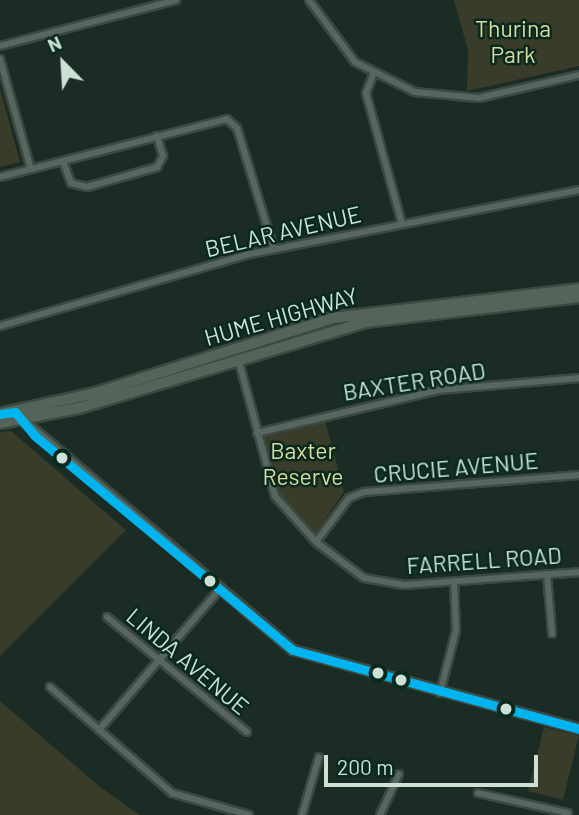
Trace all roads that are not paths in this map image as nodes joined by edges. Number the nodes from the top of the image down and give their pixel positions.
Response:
1 (176, 0) edge
2 (309, 0) edge
3 (0, 46) edge
4 (0, 59) edge
5 (373, 75) junction
6 (579, 75) edge
7 (157, 136) junction
8 (63, 161) junction
9 (31, 169) junction
10 (0, 177) edge
11 (579, 190) edge
12 (402, 224) junction
13 (274, 249) junction
14 (579, 289) edge
15 (579, 297) edge
16 (0, 326) edge
17 (237, 356) junction
18 (579, 378) edge
19 (0, 414) edge
20 (18, 416) junction
21 (0, 424) edge
22 (257, 433) junction
23 (579, 475) edge
24 (316, 542) junction
25 (579, 572) edge
26 (547, 574) junction
27 (454, 581) junction
28 (219, 590) junction
29 (107, 617) dead end
30 (552, 634) dead end
31 (159, 662) junction
32 (50, 687) dead end
33 (440, 694) junction
34 (579, 729) edge
35 (99, 730) junction
36 (247, 733) dead end
37 (319, 757) dead end
38 (398, 774) dead end
39 (478, 793) dead end
40 (540, 806) junction
41 (568, 813) dead end
42 (249, 815) edge
43 (302, 815) edge
44 (380, 815) edge
45 (538, 815) edge

1 - 3 street
2 - 5 street
4 - 9 street
5 - 6 street
5 - 12 street
7 - 8 street
7 - 8 street
7 - 13 street
8 - 9 street
9 - 10 street
11 - 12 street, BELAR AVENUE
12 - 13 street, BELAR AVENUE
13 - 16 street, BELAR AVENUE
14 - 20 highway, HUME HIGHWAY
15 - 17 highway, HUME HIGHWAY
17 - 20 highway, HUME HIGHWAY
17 - 22 street, FARRELL ROAD
18 - 22 street, BAXTER ROAD
19 - 20 highway, HUME HIGHWAY
20 - 21 highway, HUME HIGHWAY
20 - 28 street
22 - 24 street, FARRELL ROAD
23 - 24 street, CRUCIE AVENUE
24 - 27 street, FARRELL ROAD
25 - 26 street, FARRELL ROAD
26 - 27 street, FARRELL ROAD
26 - 30 street
27 - 33 street
28 - 31 street
28 - 33 street
29 - 31 street, LINDA AVENUE
31 - 35 street
31 - 36 street, LINDA AVENUE
32 - 35 street
33 - 34 street
35 - 42 street
37 - 43 street
38 - 44 street
39 - 40 street
40 - 41 street
40 - 45 street

